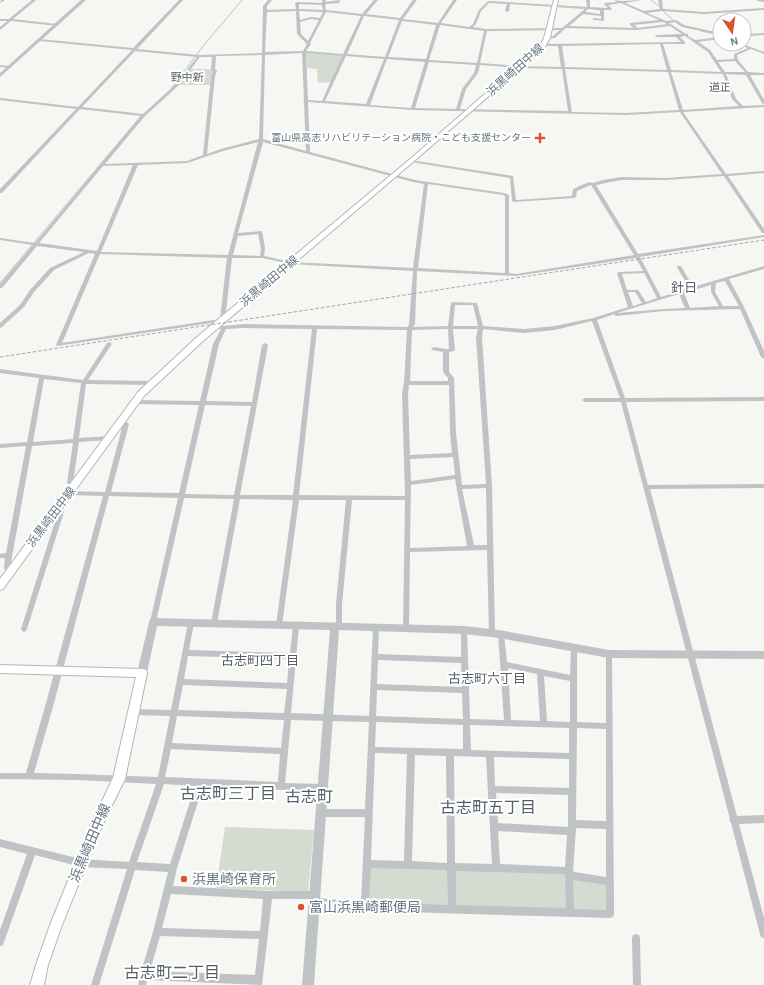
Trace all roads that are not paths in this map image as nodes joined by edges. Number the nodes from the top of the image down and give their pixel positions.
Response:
1 (3, 0) edge
2 (34, 0) edge
3 (84, 0) edge
4 (181, 0) edge
5 (270, 0) edge
6 (338, 0) edge
7 (376, 0) edge
8 (415, 0) edge
9 (455, 0) edge
10 (588, 0) edge
11 (616, 0) edge
12 (640, 0) edge
13 (660, 0) edge
14 (759, 0) edge
15 (489, 1) edge
16 (764, 1) edge
17 (0, 2) edge
18 (297, 2) edge
19 (324, 2) edge
20 (622, 2) junction
21 (509, 3) junction
22 (556, 3) edge
23 (589, 7) junction
24 (599, 9) junction
25 (764, 9) edge
26 (298, 10) junction
27 (312, 10) junction
28 (664, 10) junction
29 (265, 11) junction
30 (325, 11) junction
31 (508, 11) dead end
32 (643, 12) junction
33 (582, 13) junction
34 (363, 15) junction
35 (602, 17) junction
36 (312, 18) junction
37 (321, 19) junction
38 (594, 19) dead end
39 (0, 20) edge
40 (10, 20) junction
41 (400, 20) junction
42 (298, 21) junction
43 (664, 21) junction
44 (676, 21) junction
45 (57, 25) junction
46 (438, 25) junction
47 (670, 25) junction
48 (470, 28) junction
49 (565, 28) junction
50 (607, 28) junction
51 (0, 29) edge
52 (549, 29) junction
53 (637, 29) junction
54 (486, 30) junction
55 (712, 32) edge
56 (764, 34) edge
57 (687, 35) junction
58 (752, 35) edge
59 (657, 36) dead end
60 (677, 36) junction
61 (547, 38) junction
62 (712, 39) edge
63 (40, 40) junction
64 (696, 41) junction
65 (660, 43) junction
66 (309, 44) junction
67 (544, 45) junction
68 (560, 45) junction
69 (752, 48) edge
70 (134, 49) junction
71 (304, 52) junction
72 (742, 52) edge
73 (764, 53) edge
74 (264, 54) junction
75 (214, 55) junction
76 (344, 55) junction
77 (199, 56) junction
78 (386, 58) junction
79 (736, 60) junction
80 (427, 61) junction
81 (716, 62) junction
82 (478, 65) junction
83 (0, 66) edge
84 (10, 67) junction
85 (519, 68) junction
86 (564, 69) junction
87 (669, 71) junction
88 (724, 73) junction
89 (747, 73) junction
90 (764, 74) edge
91 (0, 76) edge
92 (759, 94) junction
93 (764, 94) edge
94 (0, 99) edge
95 (305, 101) junction
96 (323, 102) junction
97 (368, 105) junction
98 (764, 105) edge
99 (742, 107) junction
100 (80, 108) junction
101 (413, 109) junction
102 (458, 110) junction
103 (469, 110) junction
104 (681, 111) junction
105 (570, 113) junction
106 (144, 115) junction
107 (261, 140) junction
108 (308, 152) junction
109 (205, 156) junction
110 (411, 161) junction
111 (136, 164) junction
112 (103, 165) junction
113 (764, 172) edge
114 (724, 174) junction
115 (394, 175) junction
116 (426, 182) junction
117 (593, 184) junction
118 (0, 192) edge
119 (764, 232) edge
120 (236, 235) junction
121 (764, 236) edge
122 (0, 239) edge
123 (36, 244) junction
124 (88, 252) junction
125 (98, 253) junction
126 (230, 256) junction
127 (637, 256) junction
128 (262, 257) junction
129 (291, 263) junction
130 (679, 267) dead end
131 (764, 267) edge
132 (415, 270) junction
133 (646, 272) junction
134 (507, 274) junction
135 (727, 280) junction
136 (714, 283) junction
137 (0, 287) edge
138 (692, 289) junction
139 (626, 291) junction
140 (681, 294) junction
141 (660, 299) junction
142 (645, 304) junction
143 (632, 308) junction
144 (722, 308) junction
145 (742, 308) junction
146 (688, 309) junction
147 (605, 316) junction
148 (594, 319) junction
149 (223, 324) junction
150 (0, 326) edge
151 (450, 327) junction
152 (481, 327) junction
153 (315, 328) junction
154 (410, 329) junction
155 (109, 344) dead end
156 (265, 345) dead end
157 (434, 348) dead end
158 (446, 351) junction
159 (764, 357) edge
160 (1, 371) edge
161 (42, 376) junction
162 (0, 378) edge
163 (84, 382) junction
164 (151, 383) junction
165 (406, 383) junction
166 (450, 383) junction
167 (764, 399) edge
168 (585, 400) dead end
169 (624, 400) junction
170 (136, 402) junction
171 (203, 403) junction
172 (254, 404) junction
173 (122, 420) junction
174 (109, 438) junction
175 (76, 441) junction
176 (29, 444) junction
177 (0, 446) edge
178 (456, 455) junction
179 (407, 457) junction
180 (457, 477) junction
181 (408, 483) junction
182 (459, 486) junction
183 (488, 486) junction
184 (764, 486) edge
185 (646, 487) junction
186 (72, 489) junction
187 (107, 494) junction
188 (182, 496) junction
189 (237, 497) junction
190 (296, 497) junction
191 (349, 498) junction
192 (408, 498) junction
193 (58, 507) junction
194 (490, 547) junction
195 (471, 548) junction
196 (407, 550) junction
197 (9, 555) junction
198 (0, 556) edge
199 (10, 573) junction
200 (0, 586) edge
201 (153, 622) junction
202 (191, 623) junction
203 (214, 623) junction
204 (278, 625) junction
205 (296, 626) junction
206 (337, 627) junction
207 (376, 628) junction
208 (24, 629) dead end
209 (406, 629) junction
210 (464, 630) junction
211 (497, 634) junction
212 (574, 648) junction
213 (186, 653) junction
214 (609, 654) junction
215 (690, 655) junction
216 (764, 655) edge
217 (293, 656) junction
218 (375, 657) junction
219 (465, 660) junction
220 (504, 664) junction
221 (0, 669) edge
222 (59, 671) junction
223 (540, 672) junction
224 (142, 673) junction
225 (573, 678) junction
226 (180, 682) junction
227 (290, 686) junction
228 (374, 687) junction
229 (466, 690) junction
230 (134, 712) junction
231 (174, 714) junction
232 (287, 717) junction
233 (329, 718) junction
234 (373, 719) junction
235 (467, 722) junction
236 (508, 723) junction
237 (544, 724) junction
238 (572, 724) junction
239 (608, 726) junction
240 (168, 746) junction
241 (371, 750) junction
242 (284, 751) junction
243 (411, 752) junction
244 (450, 753) junction
245 (468, 753) junction
246 (490, 754) junction
247 (572, 756) junction
248 (0, 776) edge
249 (28, 776) junction
250 (119, 779) junction
251 (161, 781) junction
252 (200, 783) junction
253 (281, 786) junction
254 (324, 788) junction
255 (492, 789) junction
256 (572, 792) junction
257 (322, 813) junction
258 (369, 813) junction
259 (764, 819) edge
260 (733, 820) junction
261 (609, 825) junction
262 (494, 827) junction
263 (572, 827) junction
264 (0, 843) edge
265 (32, 852) junction
266 (81, 863) junction
267 (367, 864) junction
268 (132, 865) junction
269 (408, 866) junction
270 (452, 867) junction
271 (173, 868) junction
272 (496, 868) junction
273 (569, 873) junction
274 (610, 882) junction
275 (168, 890) junction
276 (268, 895) junction
277 (315, 898) junction
278 (365, 906) junction
279 (452, 908) junction
280 (570, 913) junction
281 (157, 932) junction
282 (764, 934) edge
283 (264, 935) junction
284 (636, 938) dead end
285 (0, 942) edge
286 (144, 975) junction
287 (258, 982) edge
288 (37, 985) edge
289 (95, 985) edge
290 (142, 985) edge
291 (308, 985) edge
292 (637, 985) edge

1 - 17 street
2 - 40 street
3 - 45 street
4 - 70 street
5 - 29 street
6 - 19 street
7 - 34 street
8 - 41 street
9 - 46 street
10 - 23 street
11 - 20 street
12 - 20 street
13 - 28 street
14 - 16 street
15 - 21 street
15 - 48 street
18 - 19 street
18 - 26 street
19 - 30 street
20 - 24 street
20 - 32 street
21 - 22 street
21 - 31 street
22 - 23 street
22 - 52 main road, 浜黒崎田中線
23 - 24 street
23 - 33 street
24 - 35 street
25 - 28 street
26 - 27 street
26 - 29 street
26 - 42 street
27 - 30 street
27 - 36 street
28 - 32 street
28 - 44 street
29 - 74 street
30 - 34 street
30 - 37 street
32 - 43 street
33 - 35 street
33 - 49 street
34 - 41 street
34 - 76 street
35 - 38 street
35 - 50 street
36 - 37 street
36 - 42 street
37 - 66 street
39 - 40 street
40 - 45 street
40 - 51 street
41 - 46 street
41 - 78 street
42 - 66 street
43 - 44 street
43 - 47 street
43 - 53 street
44 - 55 street
45 - 63 street
46 - 48 street
46 - 80 street
47 - 53 street
47 - 57 street
48 - 54 street
49 - 50 street
49 - 52 street
49 - 61 street
50 - 53 street
52 - 54 street
52 - 61 main road, 浜黒崎田中線
54 - 82 street
56 - 58 street
57 - 60 street
57 - 64 street
59 - 60 street
60 - 65 street
61 - 67 main road, 浜黒崎田中線
62 - 64 street
63 - 70 street
63 - 84 street
64 - 81 street
65 - 68 street
65 - 87 street
66 - 71 street
67 - 68 street
67 - 85 main road, 浜黒崎田中線
68 - 86 street
69 - 73 street
70 - 77 street
70 - 100 street
71 - 74 street
71 - 76 street
71 - 95 street
72 - 79 street
74 - 75 street
74 - 107 street
75 - 77 street
75 - 109 street
76 - 78 street
76 - 96 street
77 - 106 street
78 - 80 street
78 - 97 street
79 - 81 street
79 - 89 street
80 - 82 street
80 - 101 street
81 - 88 street
82 - 85 street
82 - 102 street
83 - 84 street
84 - 91 street
85 - 86 street
85 - 103 main road, 浜黒崎田中線
86 - 87 street
86 - 105 street
87 - 88 street
87 - 104 street
88 - 89 street
88 - 99 street
89 - 90 street
89 - 92 street
92 - 93 street
92 - 98 street
94 - 100 street
95 - 96 street
95 - 108 street
96 - 97 street
97 - 101 street
98 - 99 street
99 - 104 street
100 - 106 street
100 - 118 street
101 - 102 street
102 - 103 street
103 - 105 street
103 - 110 main road, 浜黒崎田中線
104 - 105 street
104 - 114 street
106 - 112 street
107 - 108 street
107 - 109 street
107 - 120 street
108 - 115 street
109 - 111 street
110 - 115 main road, 浜黒崎田中線
110 - 117 street
111 - 112 street
111 - 125 street
112 - 123 street
113 - 114 street
114 - 117 street
114 - 119 street
115 - 116 street
115 - 129 main road, 浜黒崎田中線
116 - 132 street
116 - 134 street
117 - 127 street
120 - 126 street
120 - 128 street
121 - 127 street
122 - 123 street
123 - 124 street
123 - 137 street
124 - 125 street
124 - 150 street
125 - 126 street
125 - 149 street
126 - 128 street
126 - 149 street
127 - 133 street
127 - 134 street
128 - 129 street
129 - 132 street
129 - 149 main road, 浜黒崎田中線
130 - 138 street
131 - 135 street
132 - 134 street
132 - 154 street
133 - 139 street
133 - 141 street
135 - 136 street
135 - 145 street
136 - 138 street
136 - 144 street
138 - 140 street
139 - 142 street
139 - 143 street
140 - 141 street
140 - 146 street
141 - 142 street
142 - 143 street
143 - 147 street
144 - 145 street
144 - 146 street
145 - 159 street
146 - 147 street
147 - 148 street
148 - 152 street
148 - 169 street
149 - 153 street
149 - 164 main road, 浜黒崎田中線
149 - 171 street
151 - 152 street
151 - 152 street
151 - 154 street
151 - 158 street
152 - 183 street
153 - 154 street
153 - 190 street
154 - 165 street
155 - 163 street
156 - 172 street
157 - 158 street
158 - 166 street
160 - 161 street
160 - 162 street
161 - 163 street
161 - 176 street
163 - 164 street
163 - 175 street
164 - 170 main road, 浜黒崎田中線
165 - 166 street
165 - 179 street
166 - 178 street
167 - 169 street
168 - 169 street
169 - 185 street
170 - 171 street
170 - 173 main road, 浜黒崎田中線
171 - 172 street
171 - 188 street
172 - 189 street
173 - 174 main road, 浜黒崎田中線
173 - 187 street
174 - 175 street
174 - 186 main road, 浜黒崎田中線
175 - 176 street
175 - 186 street
176 - 177 street
176 - 197 street
178 - 179 street
178 - 180 street
179 - 181 street
180 - 181 street
180 - 182 street
181 - 192 street
182 - 183 street
182 - 195 street
183 - 194 street
184 - 185 street
185 - 215 street
186 - 187 street
186 - 193 main road, 浜黒崎田中線
187 - 188 street
187 - 222 street
188 - 189 street
188 - 201 street
189 - 190 street
189 - 203 street
190 - 191 street
190 - 204 street
191 - 192 street
191 - 206 street
192 - 196 street
193 - 199 main road, 浜黒崎田中線
193 - 208 street
194 - 195 street
194 - 211 street
195 - 196 street
196 - 209 street
197 - 198 street
197 - 199 street
199 - 200 main road, 浜黒崎田中線
201 - 202 street
201 - 224 street
202 - 203 street
202 - 213 street
203 - 204 street
204 - 205 street
205 - 206 street
205 - 217 street
206 - 207 street
206 - 233 street
207 - 209 street
207 - 218 street
209 - 210 street
210 - 211 street
210 - 219 street
211 - 212 street
211 - 220 street
212 - 214 street
212 - 225 street
213 - 217 street
213 - 226 street
214 - 215 street
214 - 239 street
215 - 216 street
215 - 260 street
217 - 227 street
218 - 219 street
218 - 228 street
219 - 229 street
220 - 223 street
220 - 236 street
221 - 222 main road
222 - 224 main road
222 - 249 street
223 - 225 street
223 - 237 street
224 - 230 main road, 浜黒崎田中線
225 - 238 street
226 - 227 street
226 - 231 street
227 - 232 street
228 - 229 street
228 - 234 street
229 - 235 street
230 - 231 street
230 - 250 main road, 浜黒崎田中線
231 - 232 street
231 - 240 street
232 - 233 street
232 - 242 street
233 - 234 street
233 - 254 street
234 - 235 street
234 - 241 street
235 - 236 street
235 - 245 street
236 - 237 street
237 - 238 street
238 - 239 street
238 - 247 street
239 - 261 street
240 - 242 street
240 - 251 street
241 - 243 street
241 - 258 street
242 - 253 street
243 - 244 street
243 - 269 street
244 - 245 street
244 - 270 street
245 - 246 street
246 - 247 street
246 - 255 street
247 - 256 street
248 - 249 street
249 - 250 street
250 - 251 street
250 - 266 main road, 浜黒崎田中線
251 - 252 street
251 - 268 street
252 - 253 street
252 - 271 street
253 - 254 street
254 - 257 street
255 - 256 street
255 - 262 street
256 - 263 street
257 - 258 street
257 - 277 street
258 - 267 street
259 - 260 street
260 - 282 street
261 - 263 street
261 - 274 street
262 - 263 street
262 - 272 street
263 - 273 street
264 - 265 street
265 - 266 street
265 - 285 street
266 - 268 street
266 - 288 main road, 浜黒崎田中線
267 - 269 street
267 - 278 street
268 - 271 street
268 - 289 street
269 - 270 street
270 - 272 street
270 - 279 street
271 - 275 street
272 - 273 street
273 - 274 street
273 - 280 street
274 - 280 street
275 - 276 street
275 - 281 street
276 - 277 street
276 - 283 street
277 - 278 street
277 - 291 street
278 - 279 street
279 - 280 street
281 - 283 street
281 - 286 street
283 - 287 street
284 - 292 street
286 - 287 street
286 - 290 street

